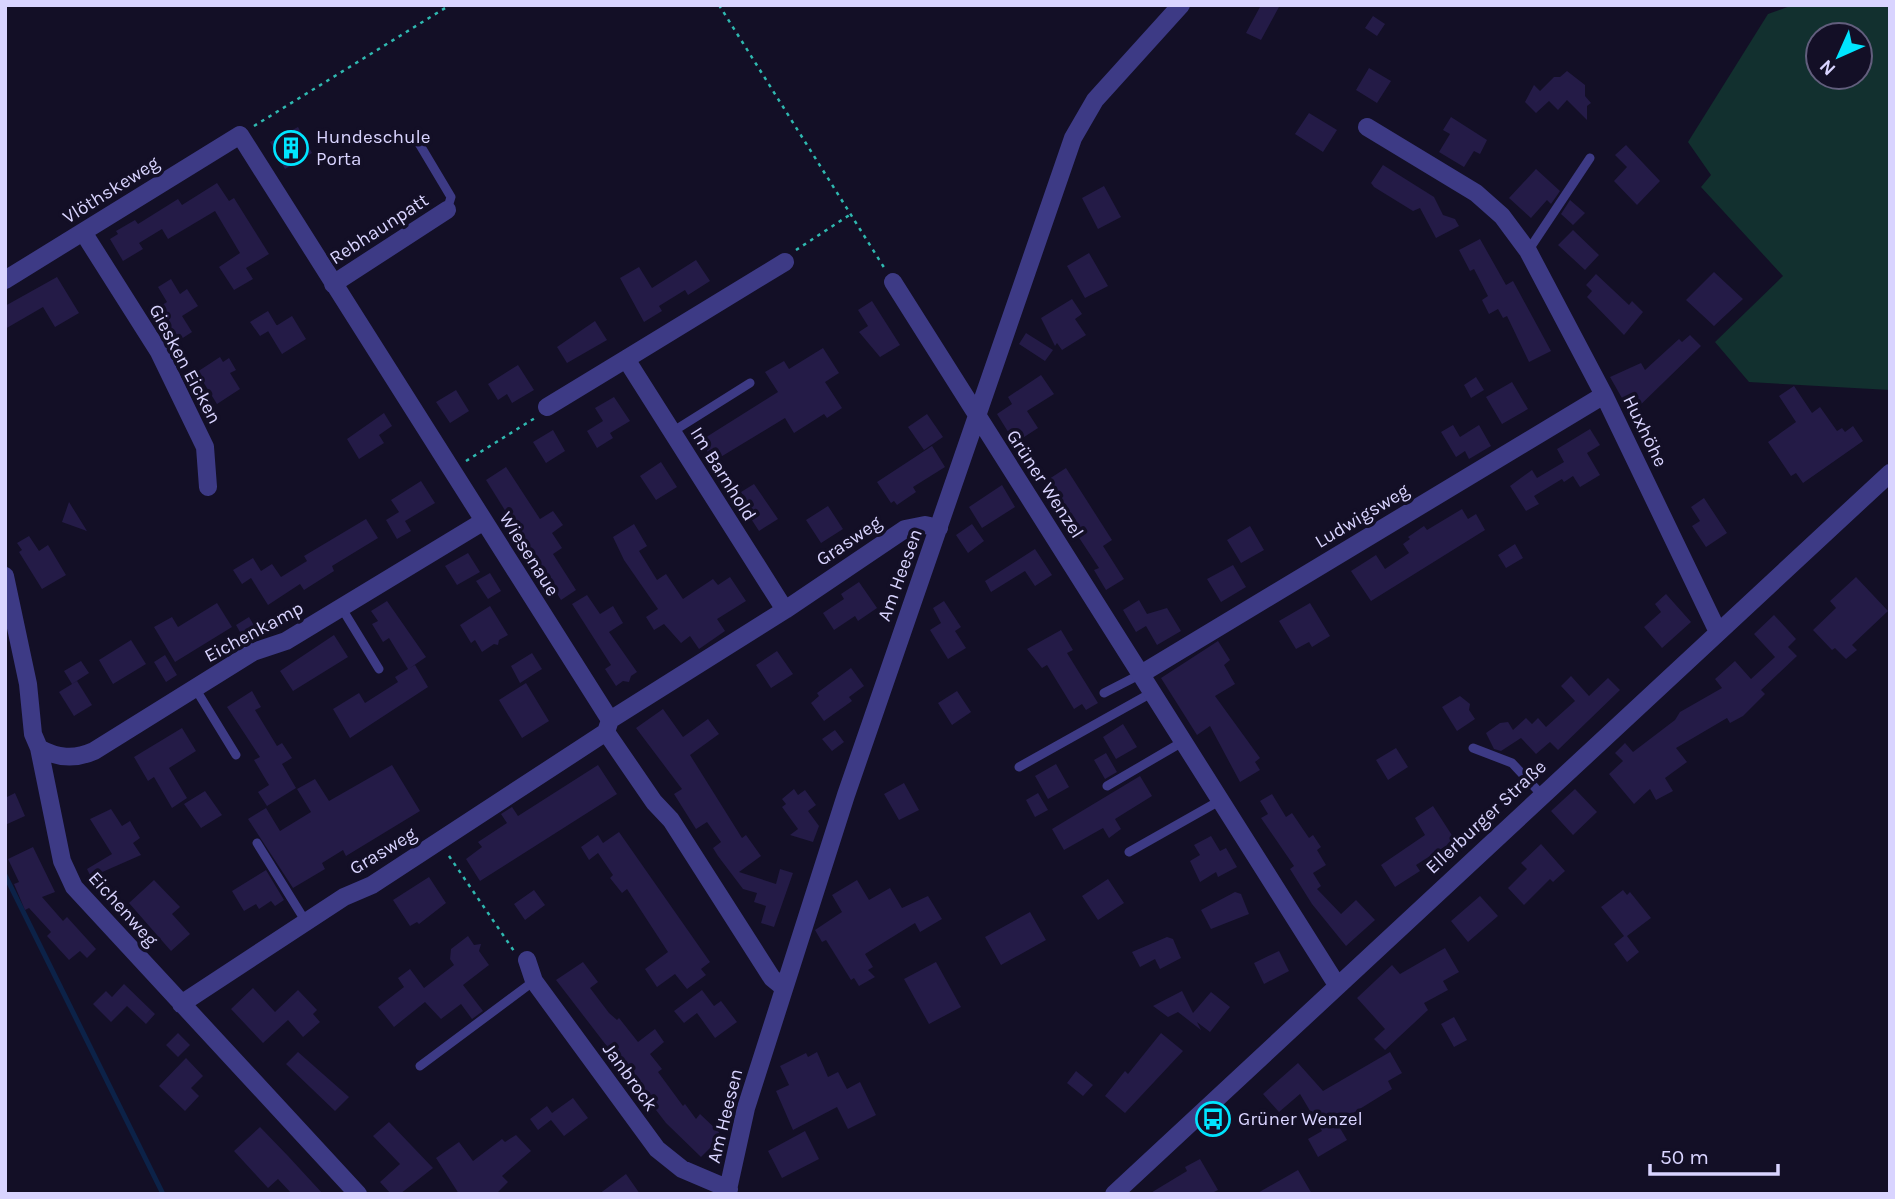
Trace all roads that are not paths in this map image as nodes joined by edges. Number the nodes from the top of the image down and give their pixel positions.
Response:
1 (1181, 5) edge
2 (1367, 127) dead end
3 (240, 135) joint
4 (414, 135) dead end
5 (1590, 158) dead end
6 (447, 210) joint
7 (83, 232) junction
8 (1528, 251) junction
9 (785, 262) road end
10 (5, 280) edge
11 (893, 282) road end
12 (333, 284) junction
13 (626, 359) junction
14 (750, 383) dead end
15 (1604, 395) junction
16 (547, 407) road end
17 (978, 417) junction
18 (672, 432) junction
19 (1890, 474) edge
20 (208, 487) dead end
21 (484, 521) junction
22 (939, 528) junction
23 (5, 576) edge
24 (341, 607) junction
25 (785, 610) junction
26 (1718, 632) junction
27 (379, 669) dead end
28 (1142, 674) junction
29 (195, 688) junction
30 (1153, 692) junction
31 (1104, 693) dead end
32 (608, 726) junction
33 (1184, 741) junction
34 (39, 748) junction
35 (1473, 748) dead end
36 (236, 755) dead end
37 (1019, 767) dead end
38 (1107, 786) dead end
39 (1541, 794) junction
40 (1221, 800) junction
41 (257, 843) dead end
42 (1129, 852) dead end
43 (306, 922) junction
44 (527, 960) road end
45 (534, 981) junction
46 (1337, 985) junction
47 (783, 987) junction
48 (181, 1004) junction
49 (420, 1066) dead end
50 (1124, 1190) edge
51 (728, 1191) edge
52 (358, 1194) edge

1 - 17 street, Am Heesen
2 - 8 street, Huxhöhe
3 - 7 street, Vlöthskeweg
3 - 12 street, Wiesenaue
4 - 6 lane
5 - 8 lane
6 - 12 street, Rebhaunpatt
7 - 10 street, Vlöthskeweg
7 - 20 street, Giesken Eicken
8 - 15 street, Huxhöhe
9 - 13 street
11 - 17 street, Grüner Wenzel
12 - 21 street, Wiesenaue
13 - 16 street
13 - 18 street, Im Barnhold
14 - 18 lane
15 - 26 street, Huxhöhe
15 - 28 street, Ludwigsweg
17 - 22 street, Am Heesen
17 - 28 street, Grüner Wenzel
18 - 25 street, Im Barnhold
19 - 26 street, Ellerburger Straße
21 - 24 street, Eichenkamp
21 - 32 street, Wiesenaue
22 - 25 street, Grasweg
22 - 47 street, Am Heesen
23 - 34 street, Eichenweg
24 - 27 lane
24 - 29 street, Eichenkamp
25 - 32 street, Grasweg
26 - 39 street, Ellerburger Straße
28 - 30 street, Grüner Wenzel
28 - 31 lane
29 - 34 street, Eichenkamp
29 - 36 lane
30 - 33 street, Grüner Wenzel
30 - 37 lane
32 - 43 street, Grasweg
32 - 47 street, Wiesenaue
33 - 38 lane
33 - 40 street, Grüner Wenzel
34 - 48 street, Eichenweg
35 - 39 lane
39 - 46 street, Ellerburger Straße
40 - 42 lane
40 - 46 street, Grüner Wenzel
41 - 43 lane
43 - 48 street, Grasweg
44 - 45 street, Janbrock
45 - 49 lane
45 - 51 street, Janbrock
46 - 50 street, Ellerburger Straße
47 - 51 street, Am Heesen
48 - 52 street, Eichenweg

